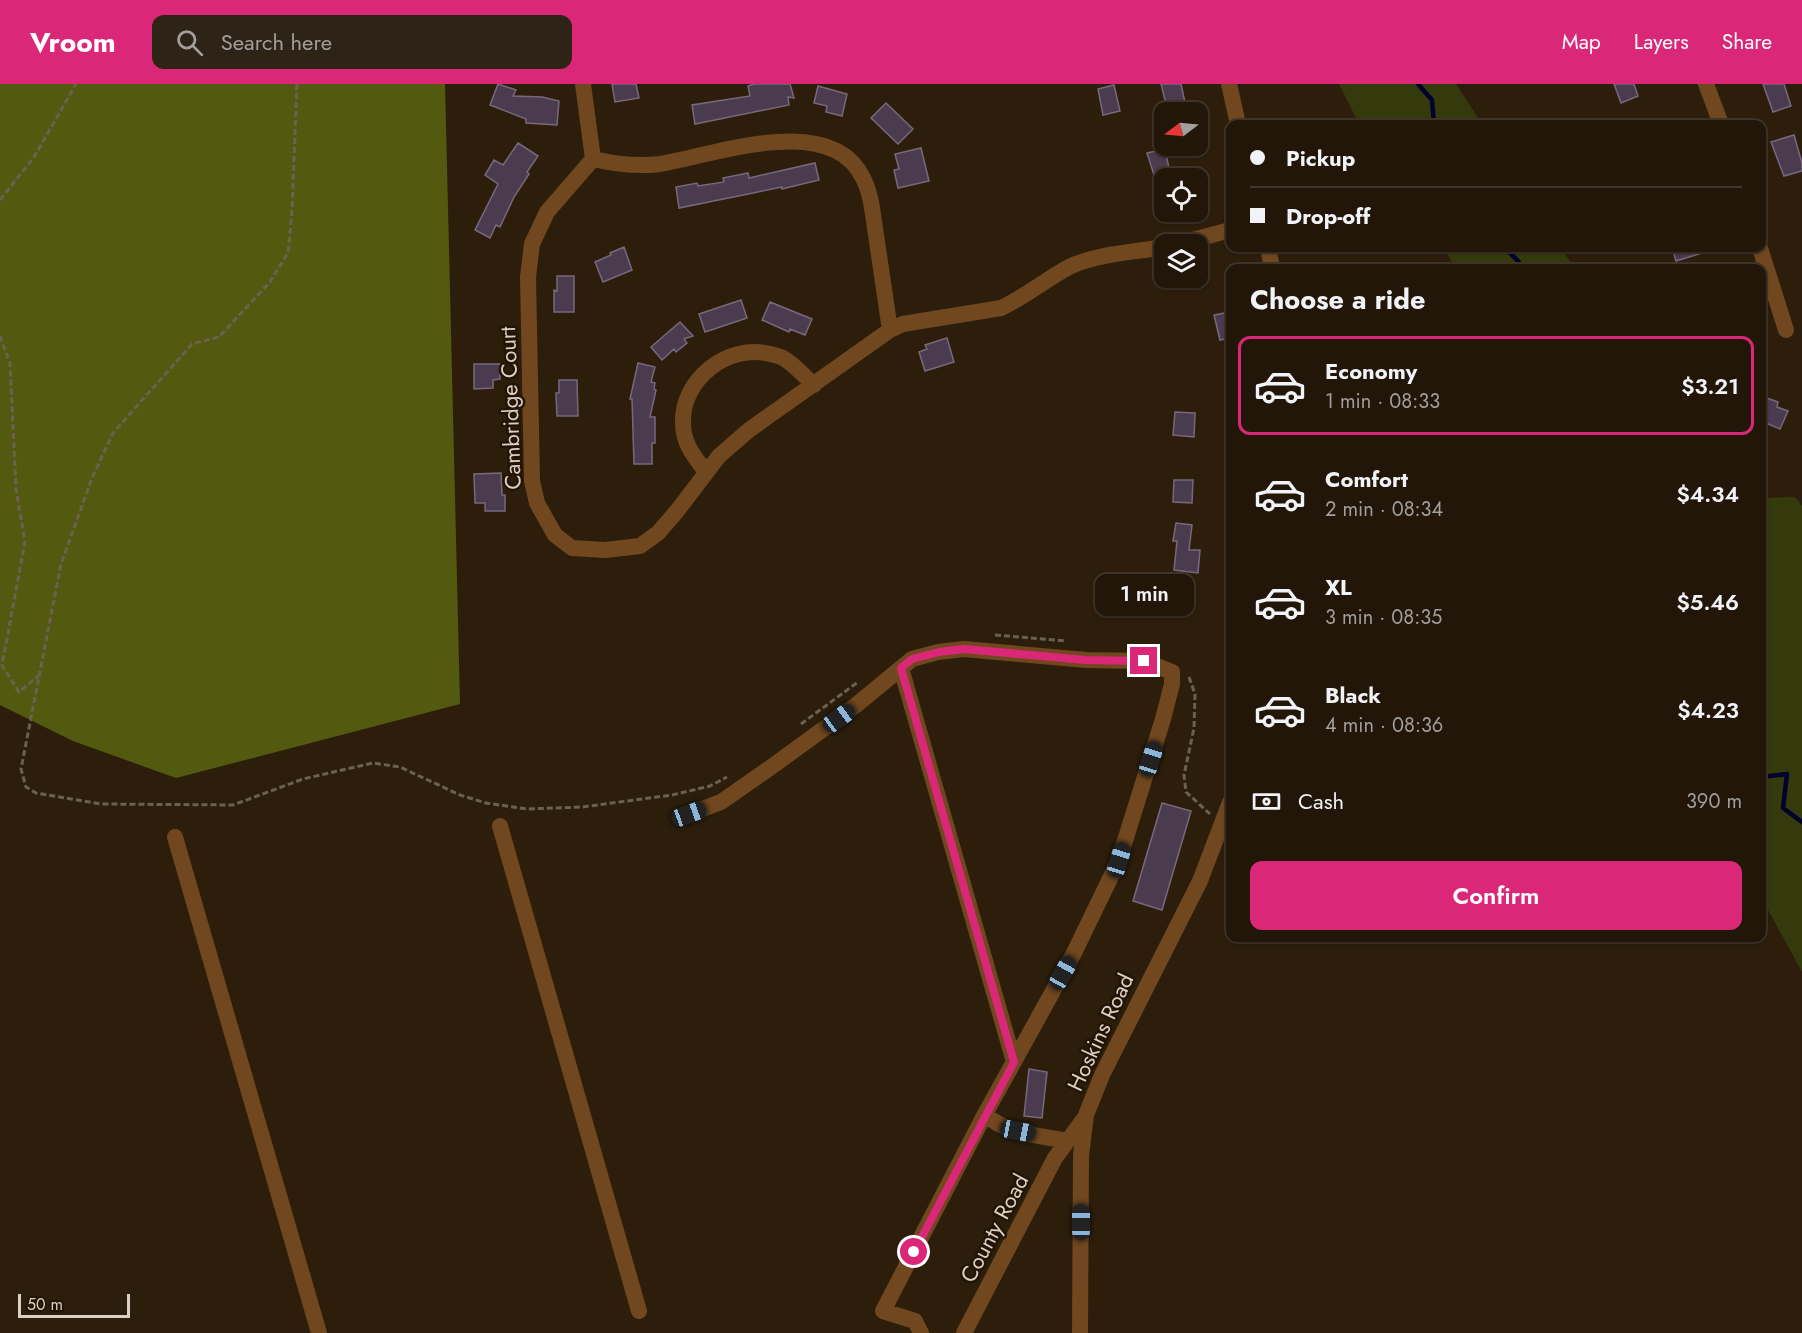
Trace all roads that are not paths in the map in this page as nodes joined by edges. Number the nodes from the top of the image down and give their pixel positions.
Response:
1 (583, 84) edge
2 (1229, 84) edge
3 (1706, 84) edge
4 (1237, 120) edge
5 (1720, 120) edge
6 (592, 159) junction
7 (1226, 231) edge
8 (1208, 236) edge
9 (1154, 249) edge
10 (1766, 267) edge
11 (890, 330) junction
12 (1786, 330) dead end
13 (814, 385) junction
14 (706, 472) junction
15 (901, 668) junction
16 (1226, 812) edge
17 (689, 814) dead end
18 (500, 826) dead end
19 (175, 837) dead end
20 (1014, 1062) junction
21 (985, 1114) junction
22 (1086, 1115) junction
23 (1068, 1141) junction
24 (639, 1311) dead end
25 (319, 1333) edge
26 (921, 1333) edge
27 (964, 1333) edge
28 (1080, 1333) edge

1 - 6 street
2 - 4 street
3 - 5 street
6 - 11 street
6 - 14 street, Cambridge Court
7 - 8 street
9 - 11 street, Cambridge Court
10 - 12 street
11 - 13 street, Cambridge Court
13 - 14 street, Cambridge Court
13 - 14 street
15 - 17 street
15 - 20 street
15 - 20 street
16 - 22 street, Hoskins Road
18 - 24 street
19 - 25 street
20 - 21 street
21 - 23 street
21 - 26 street
22 - 23 street, County Road
22 - 28 street, Hoskins Road
23 - 27 street, County Road

